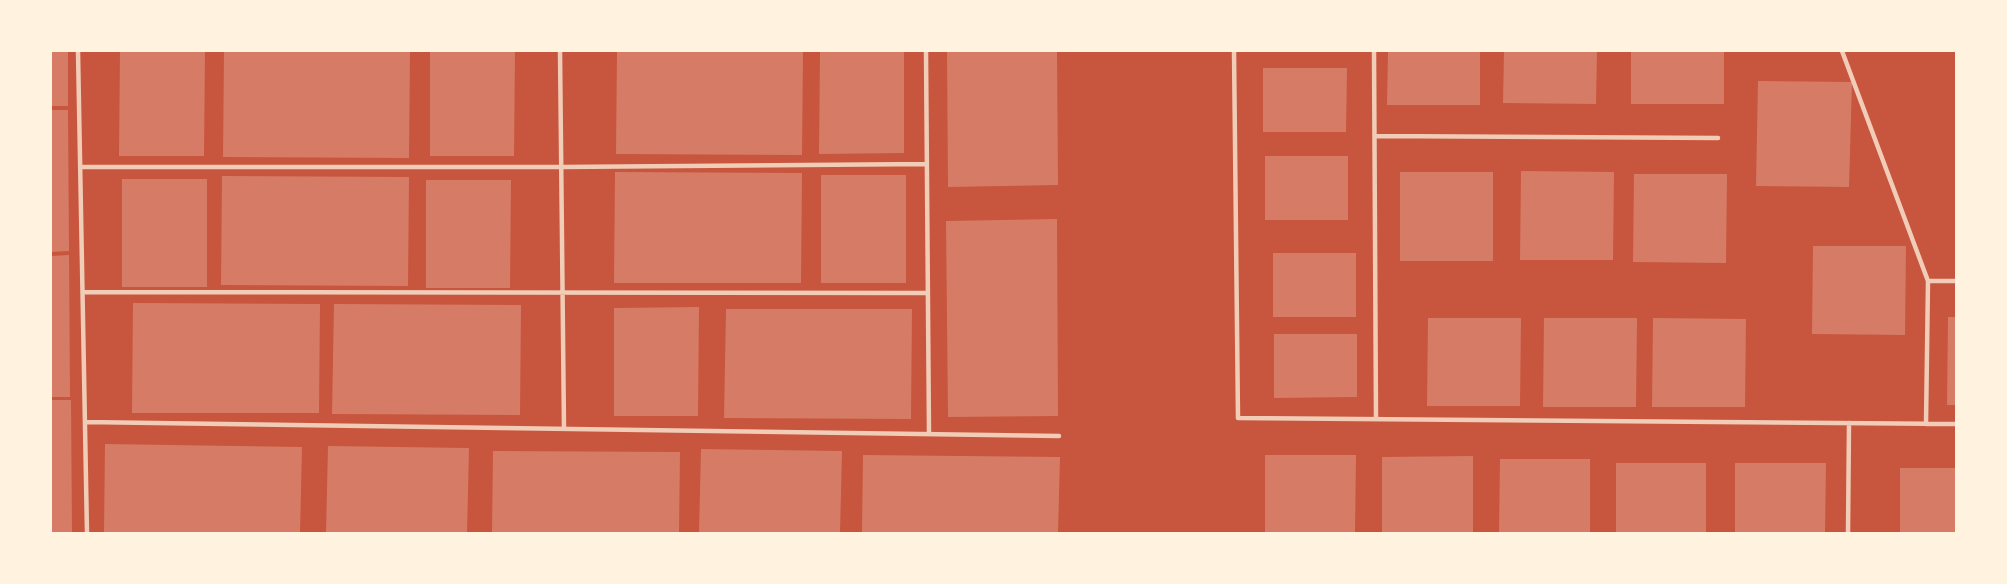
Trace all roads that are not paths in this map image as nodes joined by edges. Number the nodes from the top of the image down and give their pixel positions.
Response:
1 (78, 51) edge
2 (560, 51) edge
3 (926, 51) edge
4 (1234, 51) edge
5 (1374, 51) edge
6 (1842, 51) edge
7 (1375, 136) junction
8 (1718, 138) dead end
9 (927, 164) junction
10 (80, 167) junction
11 (561, 167) junction
12 (1928, 281) junction
13 (1956, 281) edge
14 (83, 292) junction
15 (562, 294) junction
16 (928, 294) junction
17 (1376, 419) junction
18 (85, 422) junction
19 (1849, 423) junction
20 (1926, 424) junction
21 (1956, 424) edge
22 (564, 429) junction
23 (929, 434) junction
24 (1059, 436) dead end
25 (87, 533) edge
26 (1848, 533) edge

1 - 10 lane
2 - 11 lane
3 - 9 lane
4 - 17 lane
5 - 7 lane
6 - 12 lane
7 - 8 lane
7 - 17 lane
9 - 11 lane
9 - 16 lane
10 - 11 lane
10 - 14 lane
11 - 15 lane
12 - 13 lane
12 - 20 lane
14 - 15 lane
14 - 18 lane
15 - 16 lane
15 - 22 lane
16 - 23 lane
17 - 19 lane
18 - 22 lane
18 - 25 lane
19 - 20 lane
19 - 26 lane
20 - 21 lane
22 - 23 lane
23 - 24 lane

